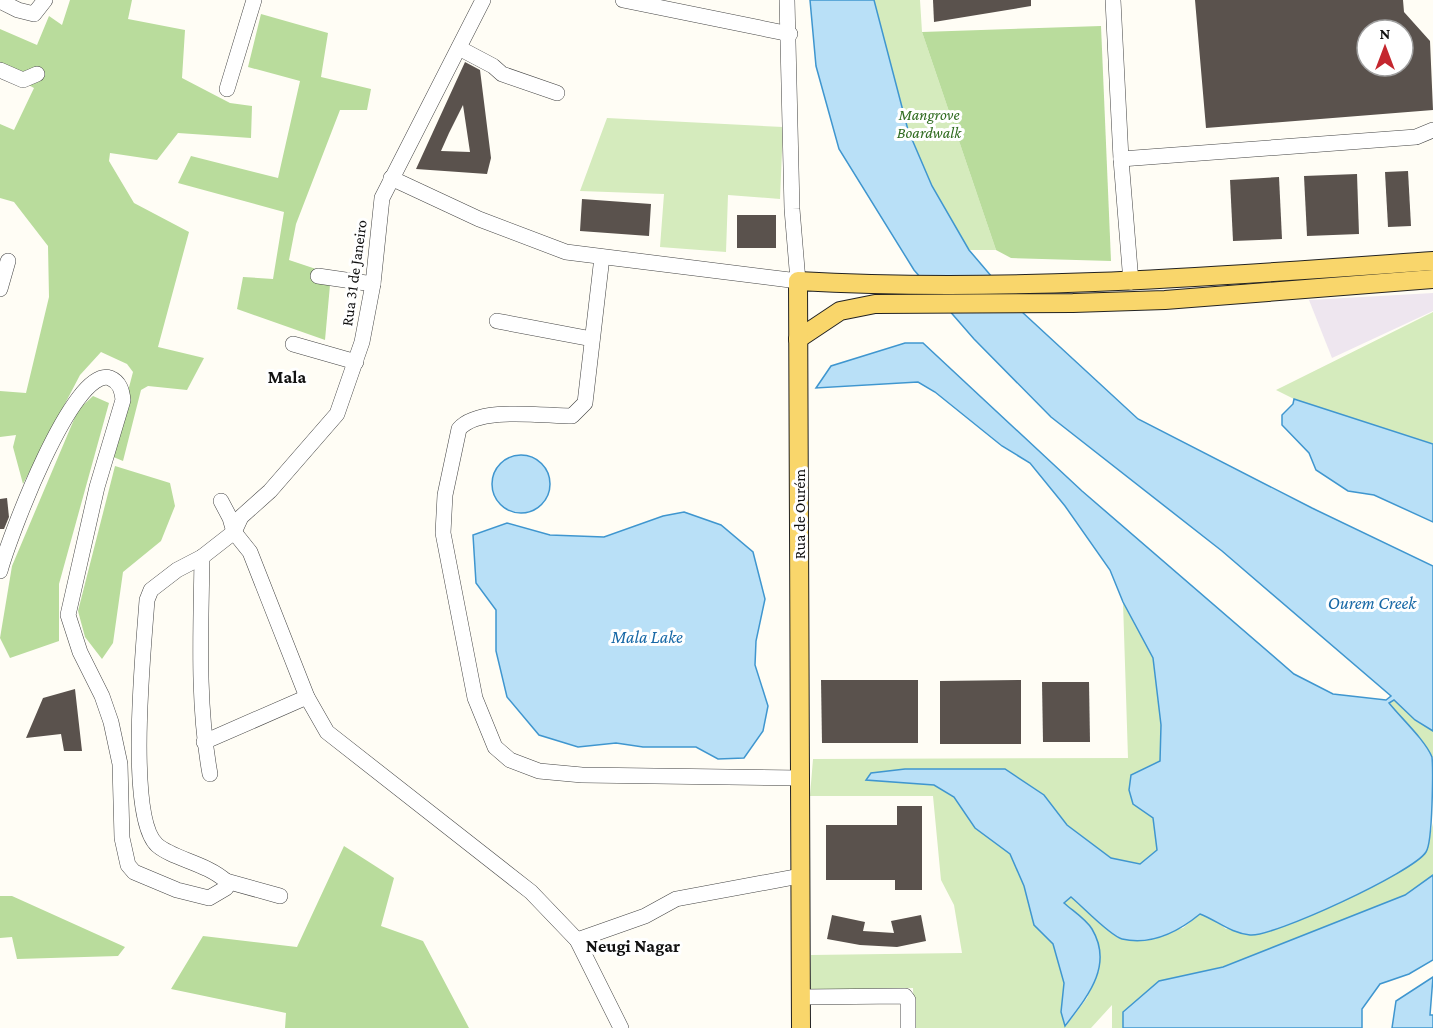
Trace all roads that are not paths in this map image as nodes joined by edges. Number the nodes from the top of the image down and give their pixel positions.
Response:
1 (45, 0) edge
2 (254, 0) edge
3 (483, 0) edge
4 (623, 0) edge
5 (788, 0) edge
6 (1113, 0) edge
7 (0, 1) edge
8 (649, 3) edge
9 (790, 34) junction
10 (459, 48) junction
11 (0, 70) edge
12 (37, 74) dead end
13 (227, 89) dead end
14 (557, 93) dead end
15 (1433, 130) edge
16 (1121, 159) junction
17 (391, 177) junction
18 (602, 257) junction
19 (8, 261) dead end
20 (1433, 261) edge
21 (318, 276) dead end
22 (1433, 279) edge
23 (798, 281) junction
24 (1131, 282) junction
25 (373, 284) junction
26 (1190, 287) junction
27 (0, 289) edge
28 (497, 321) dead end
29 (592, 339) junction
30 (798, 339) junction
31 (292, 344) dead end
32 (356, 362) junction
33 (220, 501) dead end
34 (234, 532) junction
35 (202, 557) junction
36 (0, 571) edge
37 (307, 697) junction
38 (204, 742) junction
39 (210, 774) dead end
40 (800, 778) junction
41 (800, 876) junction
42 (226, 881) junction
43 (280, 896) dead end
44 (577, 940) junction
45 (801, 998) junction
46 (621, 1028) edge
47 (801, 1028) edge
48 (908, 1028) edge

1 - 7 street
2 - 13 street
3 - 10 street, Rua 31 de Janeiro
4 - 8 street
5 - 9 street, Rua de Ourém
6 - 16 street
8 - 9 street
9 - 23 street, Rua de Ourém
10 - 14 street
10 - 17 street, Rua 31 de Janeiro
11 - 12 street
15 - 16 street
16 - 24 street
17 - 18 street
17 - 25 street, Rua 31 de Janeiro
18 - 23 street
18 - 29 street
19 - 27 street
20 - 26 main road
21 - 25 street
22 - 26 main road
23 - 24 main road
23 - 30 main road, Rua de Ourém
24 - 26 main road
25 - 32 street, Rua 31 de Janeiro
26 - 30 main road
28 - 29 street
29 - 40 street
30 - 40 main road, Rua de Ourém
31 - 32 street
32 - 34 street, Rua 31 de Janeiro
33 - 34 street
34 - 35 street, Rua 31 de Janeiro
34 - 37 street
35 - 38 street
35 - 42 street, Rua 31 de Janeiro
36 - 42 street
37 - 38 street
37 - 44 street
38 - 39 street
40 - 41 main road, Rua de Ourém
41 - 44 street
41 - 45 main road, Rua de Ourém
42 - 43 street, Rua 31 de Janeiro
44 - 46 street
45 - 47 main road, Rua de Ourém
45 - 48 street

